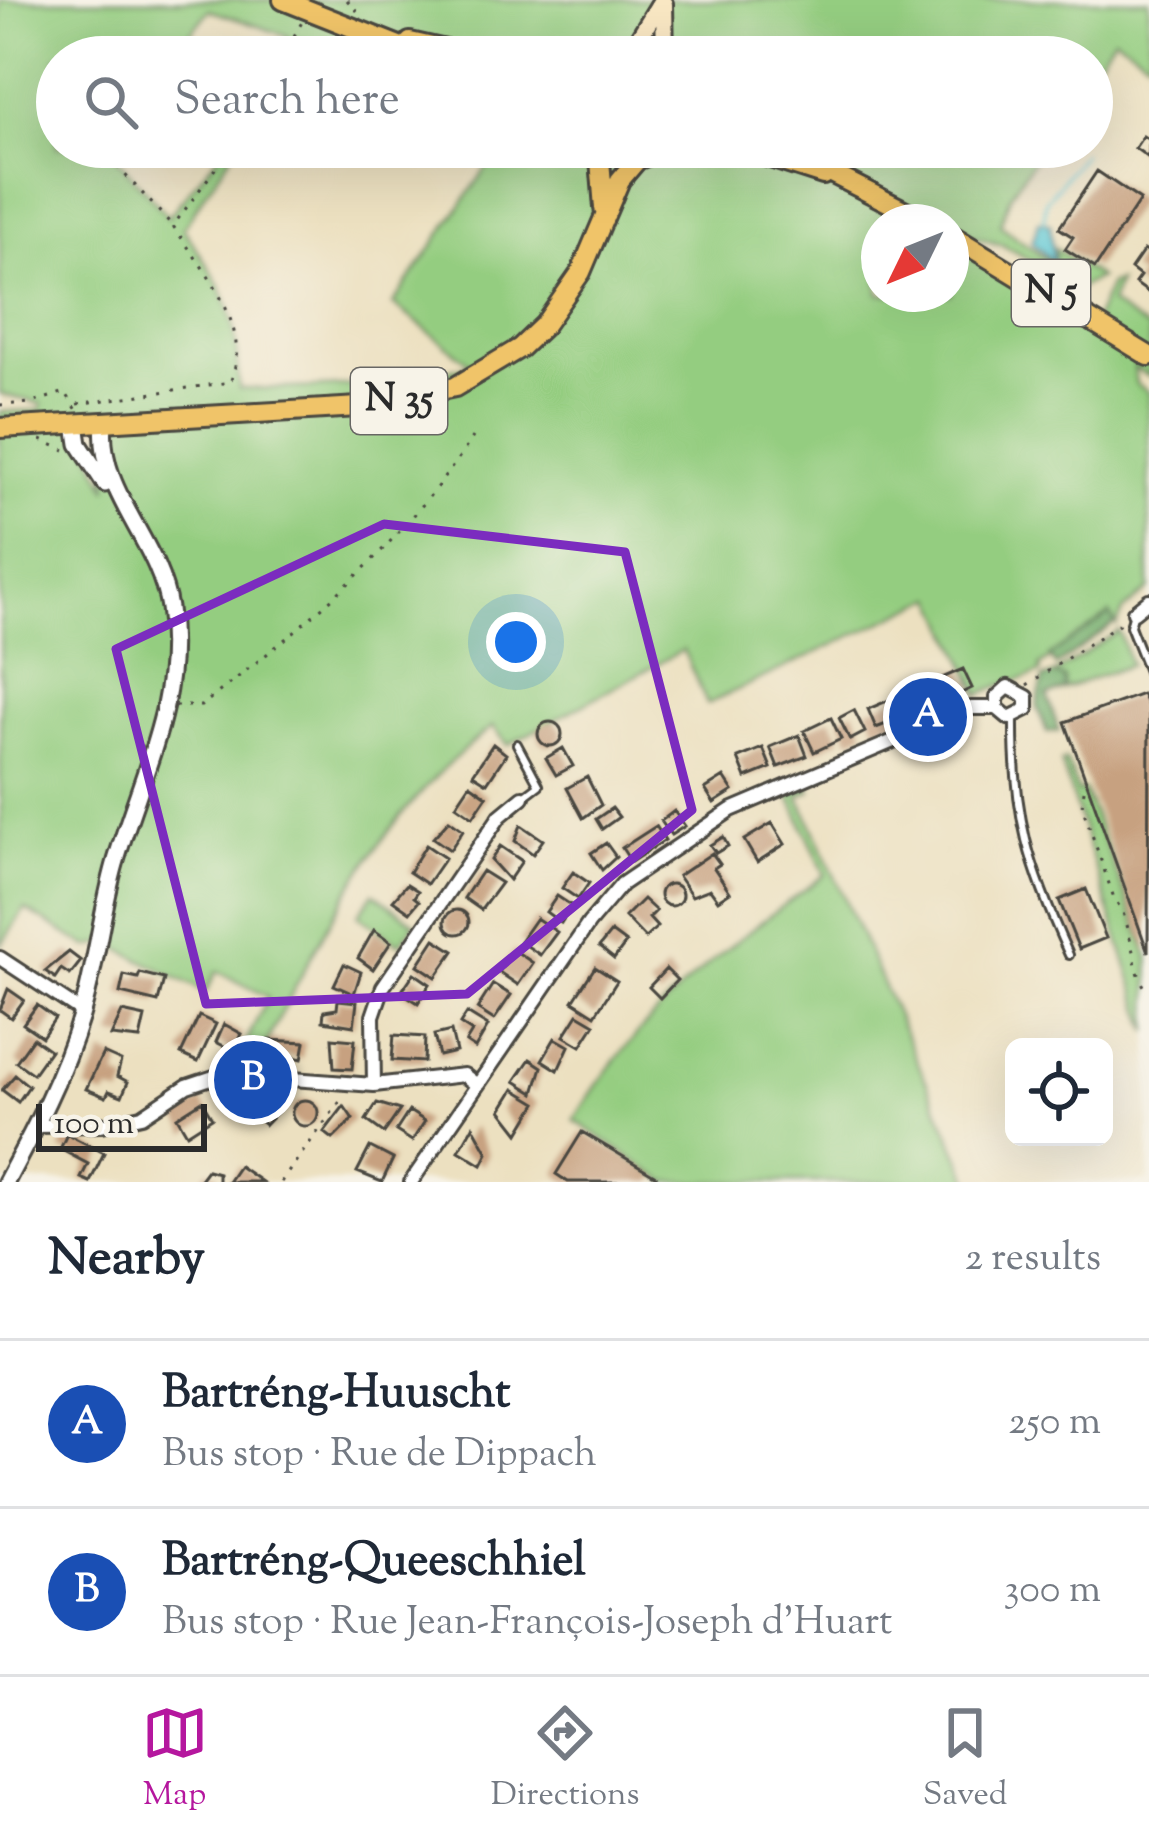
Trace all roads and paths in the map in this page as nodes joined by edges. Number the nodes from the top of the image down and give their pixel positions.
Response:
1 (283, 0) edge
2 (663, 0) edge
3 (308, 11) junction
4 (358, 31) junction
5 (294, 36) edge
6 (371, 36) edge
7 (381, 36) edge
8 (642, 36) edge
9 (664, 36) edge
10 (119, 168) edge
11 (215, 168) edge
12 (600, 168) edge
13 (632, 168) edge
14 (803, 168) edge
15 (815, 168) edge
16 (828, 176) junction
17 (888, 204) edge
18 (604, 212) junction
19 (172, 226) junction
20 (969, 246) edge
21 (1149, 356) edge
22 (0, 405) edge
23 (77, 414) junction
24 (104, 423) junction
25 (0, 428) edge
26 (473, 437) dead end
27 (38, 439) dead end
28 (92, 468) junction
29 (134, 518) junction
30 (1149, 600) edge
31 (1134, 612) junction
32 (1149, 674) edge
33 (1020, 688) junction
34 (168, 705) junction
35 (997, 708) junction
36 (1014, 718) junction
37 (517, 744) dead end
38 (1084, 790) dead end
39 (523, 797) joint
40 (1069, 955) dead end
41 (0, 958) edge
42 (1149, 994) edge
43 (82, 1012) junction
44 (352, 1085) junction
45 (374, 1085) junction
46 (477, 1085) junction
47 (37, 1126) junction
48 (6, 1182) edge
49 (280, 1182) edge
50 (411, 1182) edge

1 - 3 main road
2 - 8 main road
2 - 9 main road
3 - 4 main road
3 - 5 path
4 - 6 main road
4 - 7 main road
10 - 19 path
11 - 19 path
12 - 18 main road, N 35
13 - 18 main road, N 35
14 - 16 main road
15 - 16 main road
16 - 17 main road
18 - 24 main road, N 35
19 - 23 path
20 - 21 main road, N 5
22 - 23 path
23 - 24 main road, N 35
23 - 25 main road, N 35
23 - 28 street
24 - 29 street
26 - 34 path
27 - 28 path
28 - 29 street
29 - 34 street
30 - 31 street
31 - 32 lane
31 - 33 path
33 - 35 street
33 - 36 street
34 - 43 street
35 - 36 street
35 - 46 street
36 - 40 lane
37 - 39 lane
38 - 42 path
39 - 45 street
41 - 43 street
43 - 47 street
44 - 45 street
44 - 47 street
44 - 49 path
45 - 46 street
46 - 50 street
47 - 48 street

